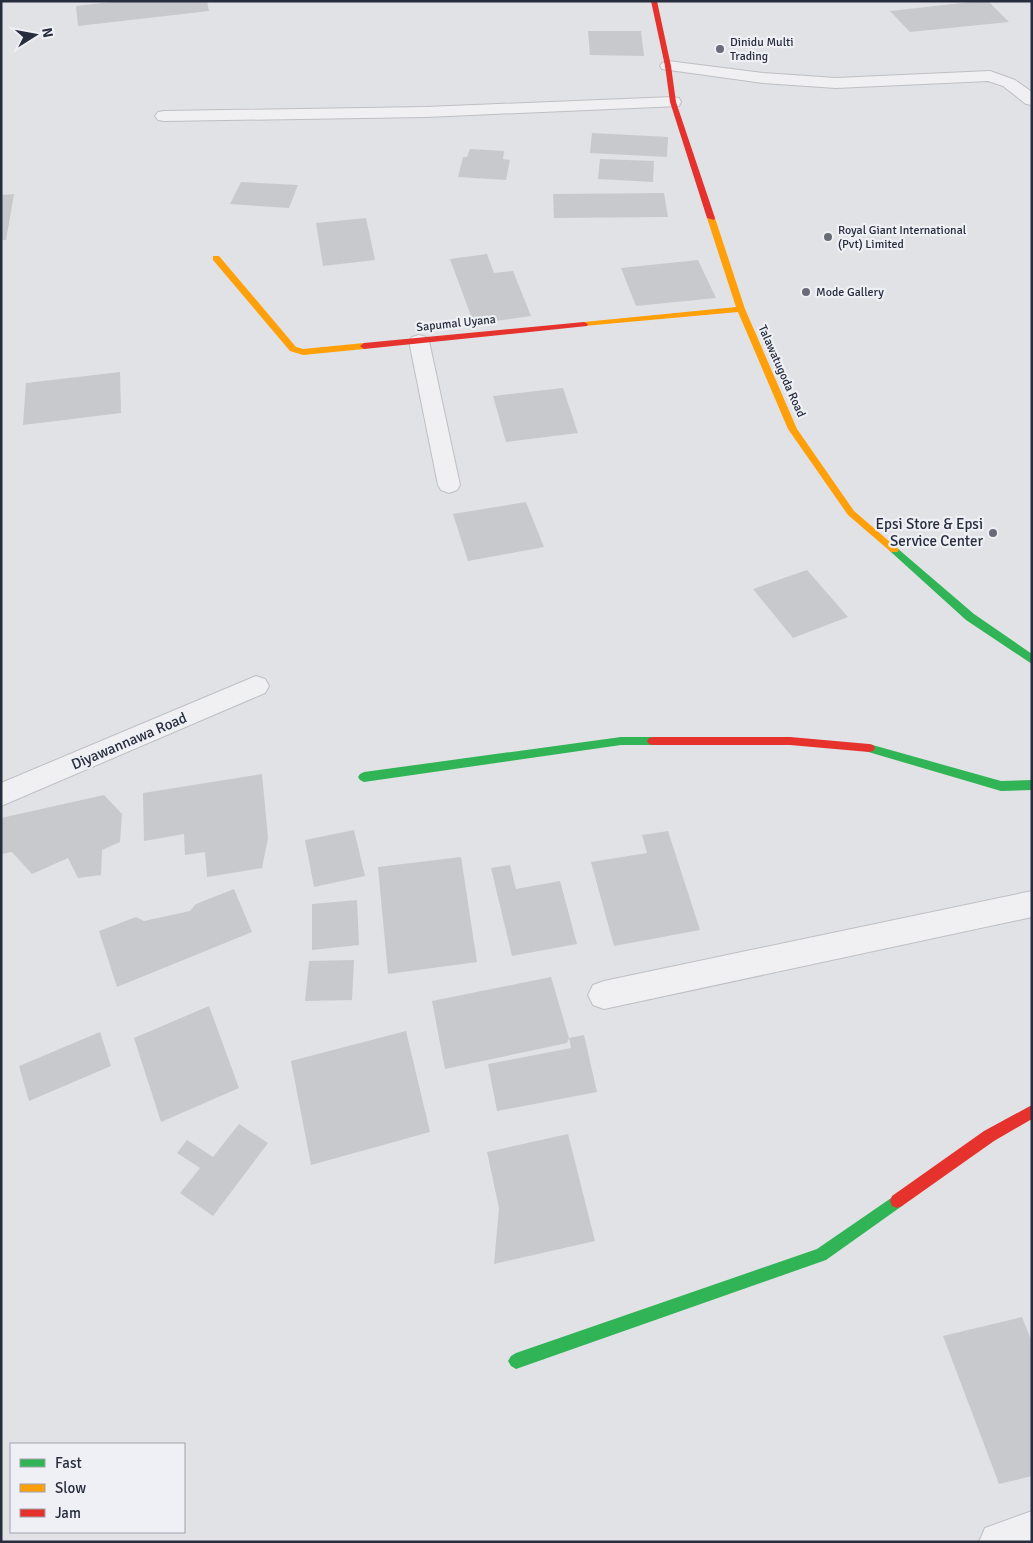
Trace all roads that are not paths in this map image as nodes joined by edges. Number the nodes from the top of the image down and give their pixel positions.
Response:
1 (654, 1) edge
2 (668, 66) junction
3 (1032, 100) edge
4 (673, 102) junction
5 (164, 116) dead end
6 (216, 258) dead end
7 (741, 309) junction
8 (419, 341) junction
9 (449, 485) dead end
10 (1032, 660) edge
11 (256, 686) dead end
12 (364, 777) dead end
13 (1032, 785) edge
14 (1, 795) edge
15 (1032, 904) edge
16 (604, 995) dead end
17 (1032, 1111) edge
18 (516, 1361) dead end
19 (1032, 1531) edge
20 (999, 1542) edge

1 - 2 street, Talawatugoda Road
2 - 3 street
2 - 4 street, Talawatugoda Road
4 - 5 street
4 - 7 street, Talawatugoda Road
6 - 8 street, Sapumal Uyana
7 - 8 street, Sapumal Uyana
7 - 10 street, Talawatugoda Road
8 - 9 street
11 - 14 street, Diyawannawa Road
12 - 13 street
15 - 16 street
17 - 18 street
19 - 20 street

